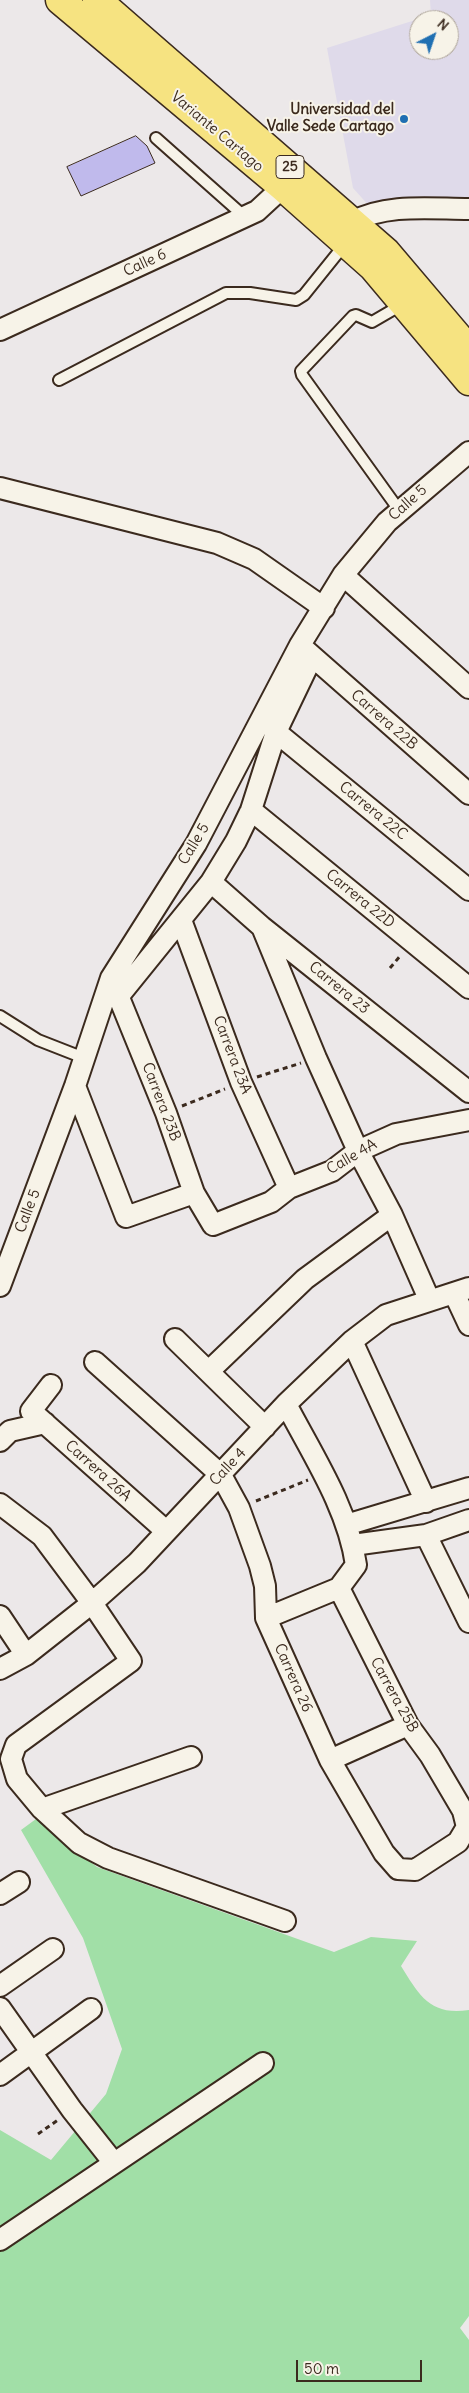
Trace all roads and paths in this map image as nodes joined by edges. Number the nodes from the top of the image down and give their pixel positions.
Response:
1 (60, 0) edge
2 (102, 4) edge
3 (156, 138) dead end
4 (283, 187) junction
5 (469, 208) edge
6 (245, 217) junction
7 (349, 233) junction
8 (404, 303) junction
9 (0, 330) edge
10 (469, 350) edge
11 (58, 380) dead end
12 (469, 381) edge
13 (469, 452) edge
14 (0, 488) edge
15 (399, 510) junction
16 (343, 575) junction
17 (324, 608) junction
18 (306, 651) junction
19 (469, 688) edge
20 (276, 732) junction
21 (469, 794) edge
22 (251, 810) junction
23 (211, 882) junction
24 (469, 890) edge
25 (181, 920) junction
26 (262, 927) junction
27 (115, 988) junction
28 (469, 988) edge
29 (0, 1016) edge
30 (84, 1058) junction
31 (75, 1086) junction
32 (469, 1092) edge
33 (469, 1120) edge
34 (358, 1151) junction
35 (289, 1188) junction
36 (194, 1193) junction
37 (392, 1215) junction
38 (213, 1224) joint
39 (0, 1286) edge
40 (462, 1290) edge
41 (430, 1300) junction
42 (469, 1325) edge
43 (175, 1339) dead end
44 (352, 1341) junction
45 (95, 1362) dead end
46 (209, 1371) junction
47 (51, 1385) dead end
48 (286, 1404) junction
49 (38, 1417) junction
50 (265, 1427) junction
51 (0, 1440) edge
52 (322, 1474) junction
53 (221, 1475) junction
54 (469, 1488) edge
55 (426, 1502) junction
56 (0, 1504) edge
57 (239, 1508) junction
58 (469, 1520) edge
59 (346, 1525) junction
60 (166, 1531) junction
61 (426, 1535) junction
62 (353, 1545) junction
63 (338, 1588) junction
64 (92, 1603) junction
65 (0, 1616) edge
66 (266, 1618) junction
67 (469, 1622) edge
68 (26, 1655) junction
69 (0, 1669) edge
70 (408, 1725) junction
71 (191, 1757) dead end
72 (330, 1760) junction
73 (42, 1809) junction
74 (398, 1869) joint
75 (19, 1882) dead end
76 (0, 1894) edge
77 (285, 1920) dead end
78 (53, 1949) dead end
79 (0, 1986) edge
80 (0, 2008) edge
81 (91, 2008) dead end
82 (31, 2052) junction
83 (264, 2063) dead end
84 (0, 2075) edge
85 (72, 2110) junction
86 (38, 2134) dead end
87 (114, 2164) junction
88 (0, 2240) edge

1 - 4 highway, Variante Cartago / 25
2 - 7 highway, Variante Cartago / 25
3 - 6 lane
4 - 6 street, Calle 6
4 - 7 highway, Variante Cartago / 25
5 - 7 street
6 - 9 street, Calle 6
7 - 8 highway, Variante Cartago / 25
7 - 10 highway, Variante Cartago / 25
7 - 11 lane
8 - 12 highway, Variante Cartago / 25
8 - 15 lane
13 - 15 street, Calle 5
14 - 17 street
15 - 16 street, Calle 5
16 - 17 street, Calle 5
16 - 19 street
17 - 18 street, Calle 5
18 - 20 street
18 - 21 street, Carrera 22B
18 - 27 street, Calle 5
20 - 22 street
20 - 24 street, Carrera 22C
22 - 23 street
22 - 28 street, Carrera 22D
23 - 25 street
23 - 26 street, Carrera 23
25 - 27 street
25 - 35 street, Carrera 23A
26 - 32 street, Carrera 23
26 - 34 street
27 - 30 street, Calle 5
27 - 36 street, Carrera 23B
29 - 30 lane
30 - 31 street, Calle 5
31 - 36 street
31 - 39 street, Calle 5
33 - 34 street, Calle 4A
34 - 35 street, Calle 4A
34 - 37 street
35 - 38 street, Calle 4A
36 - 38 street, Carrera 23B
37 - 41 street
37 - 46 street
40 - 41 street, Calle 4
40 - 42 street
41 - 44 street, Calle 4
43 - 46 street
44 - 48 street, Calle 4
44 - 55 street
45 - 53 street, Carrera 26
46 - 50 street
47 - 49 street
48 - 50 street, Calle 4
48 - 52 street
49 - 51 street
49 - 60 street, Carrera 26A
50 - 53 street, Calle 4
52 - 57 path
52 - 59 street
53 - 57 street, Carrera 26
53 - 60 street, Calle 4
54 - 55 street
55 - 59 street
56 - 64 street
57 - 66 street, Carrera 26
58 - 61 street
59 - 62 street
60 - 64 street, Calle 4
61 - 62 street
61 - 67 street
62 - 63 street
63 - 66 street
63 - 70 street, Carrera 25B
64 - 68 street, Calle 4
64 - 73 street
65 - 68 street
66 - 72 street, Carrera 26
68 - 69 street, Calle 4
70 - 72 street
70 - 74 street, Carrera 25B
71 - 73 street
72 - 74 street, Carrera 26
73 - 77 street
75 - 76 street
78 - 79 street
80 - 82 street
81 - 82 street
82 - 84 street
82 - 85 street
83 - 87 street
85 - 86 path
85 - 87 street
87 - 88 street

